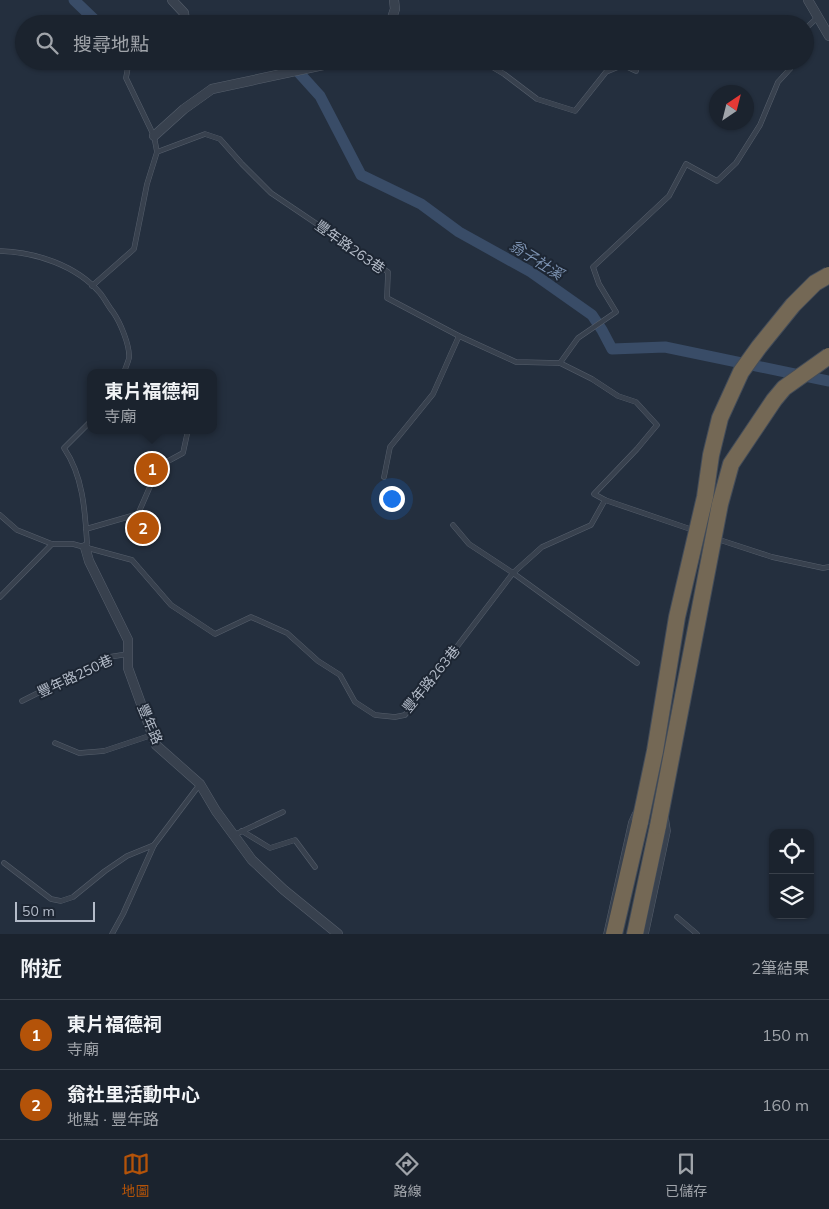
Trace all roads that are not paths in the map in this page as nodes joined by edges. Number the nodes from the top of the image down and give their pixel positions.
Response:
1 (172, 0) edge
2 (394, 0) edge
3 (808, 0) edge
4 (184, 15) edge
5 (393, 15) edge
6 (818, 17) junction
7 (814, 20) edge
8 (829, 36) edge
9 (127, 70) edge
10 (300, 70) edge
11 (497, 70) edge
12 (611, 70) edge
13 (789, 70) edge
14 (154, 136) junction
15 (157, 152) junction
16 (0, 251) edge
17 (829, 275) edge
18 (92, 286) junction
19 (459, 336) junction
20 (829, 356) edge
21 (560, 363) junction
22 (125, 369) edge
23 (87, 425) edge
24 (187, 434) edge
25 (384, 477) dead end
26 (605, 500) junction
27 (0, 515) edge
28 (453, 525) dead end
29 (86, 529) junction
30 (52, 544) junction
31 (85, 547) junction
32 (829, 567) edge
33 (513, 573) junction
34 (0, 597) edge
35 (128, 654) junction
36 (637, 663) dead end
37 (22, 701) dead end
38 (152, 734) junction
39 (55, 743) dead end
40 (200, 784) junction
41 (653, 809) dead end
42 (283, 812) dead end
43 (644, 815) junction
44 (238, 833) junction
45 (154, 844) junction
46 (4, 863) dead end
47 (315, 867) dead end
48 (677, 917) dead end
49 (112, 934) edge
50 (338, 934) edge
51 (606, 934) edge
52 (614, 934) edge
53 (635, 934) edge
54 (646, 934) edge
55 (697, 934) edge

1 - 4 street
2 - 5 street
3 - 6 street
6 - 7 lane
6 - 8 street
9 - 14 lane
10 - 14 street
11 - 12 lane
13 - 21 lane
14 - 15 lane
15 - 18 lane
15 - 19 lane, 豐年路263巷
16 - 18 lane
17 - 43 highway, bridge
18 - 22 lane
19 - 21 lane, 豐年路263巷
19 - 25 lane
20 - 53 highway, bridge
21 - 26 lane, 豐年路263巷
23 - 29 lane
24 - 29 lane
26 - 32 lane
26 - 33 lane, 豐年路263巷
27 - 30 lane
28 - 33 lane
29 - 31 lane
30 - 31 lane
30 - 34 lane
31 - 33 lane, 豐年路263巷
31 - 35 street, 豐年路
33 - 36 lane
35 - 37 lane, 豐年路250巷
35 - 38 street, 豐年路
38 - 39 lane
38 - 40 street, 豐年路
40 - 44 street, 豐年路
40 - 45 lane
41 - 54 lane
42 - 44 lane
43 - 51 lane
43 - 52 highway
44 - 47 lane
44 - 50 street, 豐年路
45 - 46 lane
45 - 49 lane
48 - 55 lane

